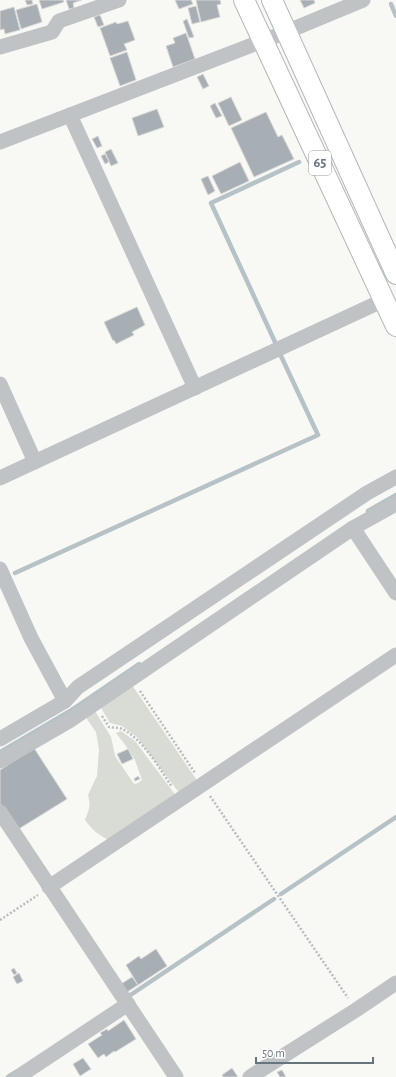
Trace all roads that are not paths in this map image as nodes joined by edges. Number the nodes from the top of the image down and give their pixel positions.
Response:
1 (119, 0) edge
2 (244, 0) edge
3 (272, 0) edge
4 (362, 0) edge
5 (286, 32) junction
6 (262, 40) junction
7 (0, 47) edge
8 (70, 115) junction
9 (0, 142) edge
10 (396, 274) edge
11 (384, 300) junction
12 (396, 326) edge
13 (0, 384) edge
14 (195, 388) junction
15 (35, 462) junction
16 (396, 477) edge
17 (0, 478) edge
18 (396, 504) edge
19 (353, 528) junction
20 (0, 569) edge
21 (396, 593) edge
22 (396, 655) edge
23 (65, 701) junction
24 (0, 739) edge
25 (0, 761) edge
26 (0, 812) edge
27 (50, 887) junction
28 (396, 983) edge
29 (128, 1004) junction
30 (18, 1077) edge
31 (176, 1077) edge
32 (250, 1077) edge

1 - 7 street
2 - 6 main road, 65
3 - 5 main road, 65
4 - 5 street
5 - 6 street
5 - 10 main road, 65
6 - 8 street
6 - 11 main road, 65
8 - 9 street
8 - 14 street
11 - 12 main road, 65
11 - 14 street
13 - 15 street
14 - 15 street
15 - 17 street
16 - 23 street
18 - 19 street
19 - 21 street
19 - 25 street
20 - 23 street
22 - 27 street
23 - 24 street
26 - 27 street
27 - 29 street
28 - 32 street
29 - 30 street
29 - 31 street

